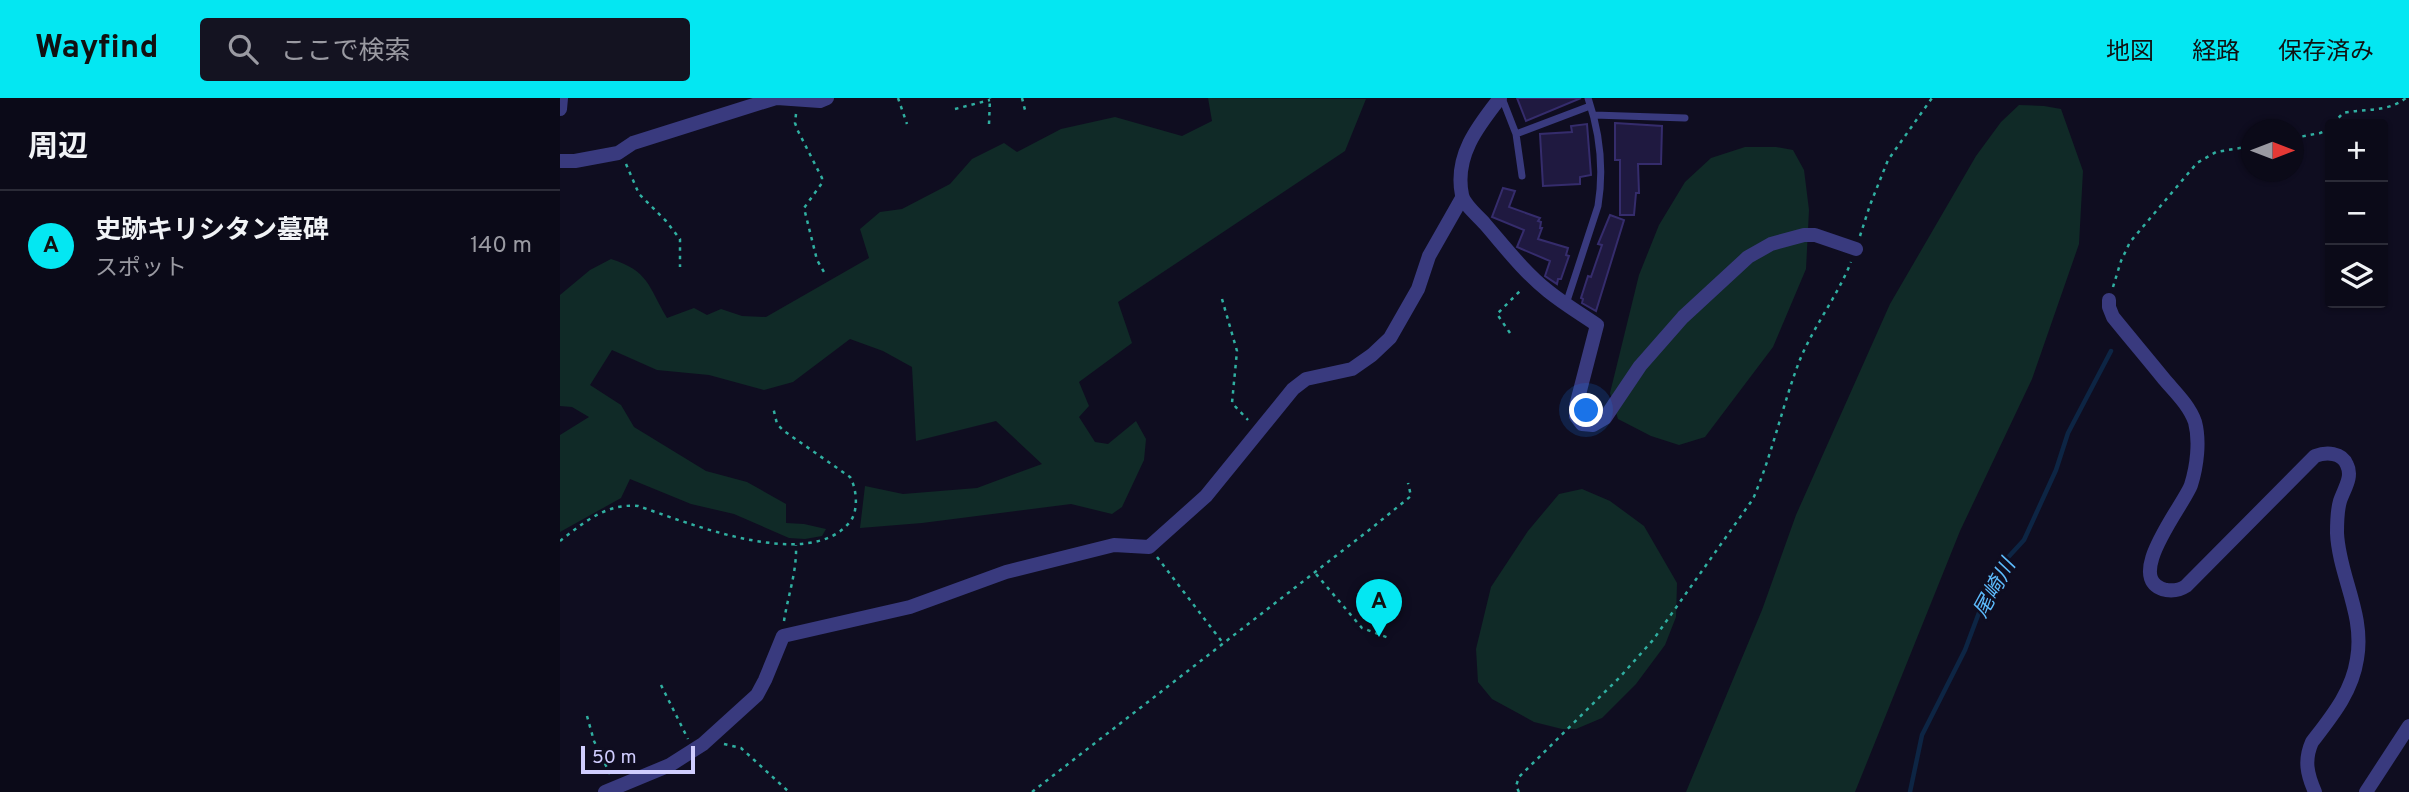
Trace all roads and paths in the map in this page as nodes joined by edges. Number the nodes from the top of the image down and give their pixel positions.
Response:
1 (561, 98) edge
2 (776, 98) edge
3 (827, 98) edge
4 (898, 98) edge
5 (1022, 98) edge
6 (1501, 98) edge
7 (1932, 98) edge
8 (2406, 98) edge
9 (990, 99) edge
10 (803, 100) junction
11 (1589, 102) edge
12 (955, 108) dead end
13 (560, 109) edge
14 (1026, 114) dead end
15 (1594, 115) junction
16 (1685, 118) dead end
17 (2338, 119) edge
18 (907, 124) dead end
19 (989, 124) dead end
20 (2325, 130) edge
21 (1516, 134) junction
22 (2304, 136) edge
23 (2241, 148) edge
24 (621, 151) junction
25 (560, 161) edge
26 (1522, 176) dead end
27 (1462, 198) junction
28 (1856, 249) junction
29 (680, 267) dead end
30 (824, 272) dead end
31 (1534, 279) junction
32 (1222, 299) dead end
33 (2109, 300) joint
34 (1566, 304) junction
35 (1510, 334) dead end
36 (773, 407) dead end
37 (1259, 429) junction
38 (1408, 483) dead end
39 (560, 541) edge
40 (796, 545) junction
41 (1149, 547) junction
42 (1316, 574) junction
43 (783, 636) junction
44 (1389, 638) dead end
45 (1223, 643) junction
46 (661, 685) dead end
47 (587, 716) dead end
48 (2409, 726) edge
49 (700, 746) junction
50 (611, 789) edge
51 (789, 792) edge
52 (1032, 792) edge
53 (1519, 792) edge
54 (2315, 792) edge
55 (2366, 792) edge

1 - 13 street
2 - 10 street
2 - 24 street
3 - 10 street
4 - 18 path
5 - 14 path
6 - 21 lane
6 - 27 street
7 - 28 path
8 - 17 path
9 - 12 path
9 - 19 path
10 - 30 path
11 - 15 lane
11 - 21 lane
15 - 16 lane
15 - 34 lane
20 - 22 path
21 - 26 lane
23 - 33 path
24 - 25 street
24 - 29 path
27 - 31 street
27 - 37 street
28 - 34 street
28 - 53 path
31 - 34 street
31 - 35 path
32 - 37 path
33 - 54 street
36 - 40 path
37 - 41 street
38 - 42 path
39 - 40 path
40 - 43 path
41 - 43 street
41 - 45 path
42 - 44 path
42 - 45 path
43 - 49 street
45 - 52 path
46 - 49 path
47 - 50 path
48 - 55 street
49 - 50 street
49 - 51 path

